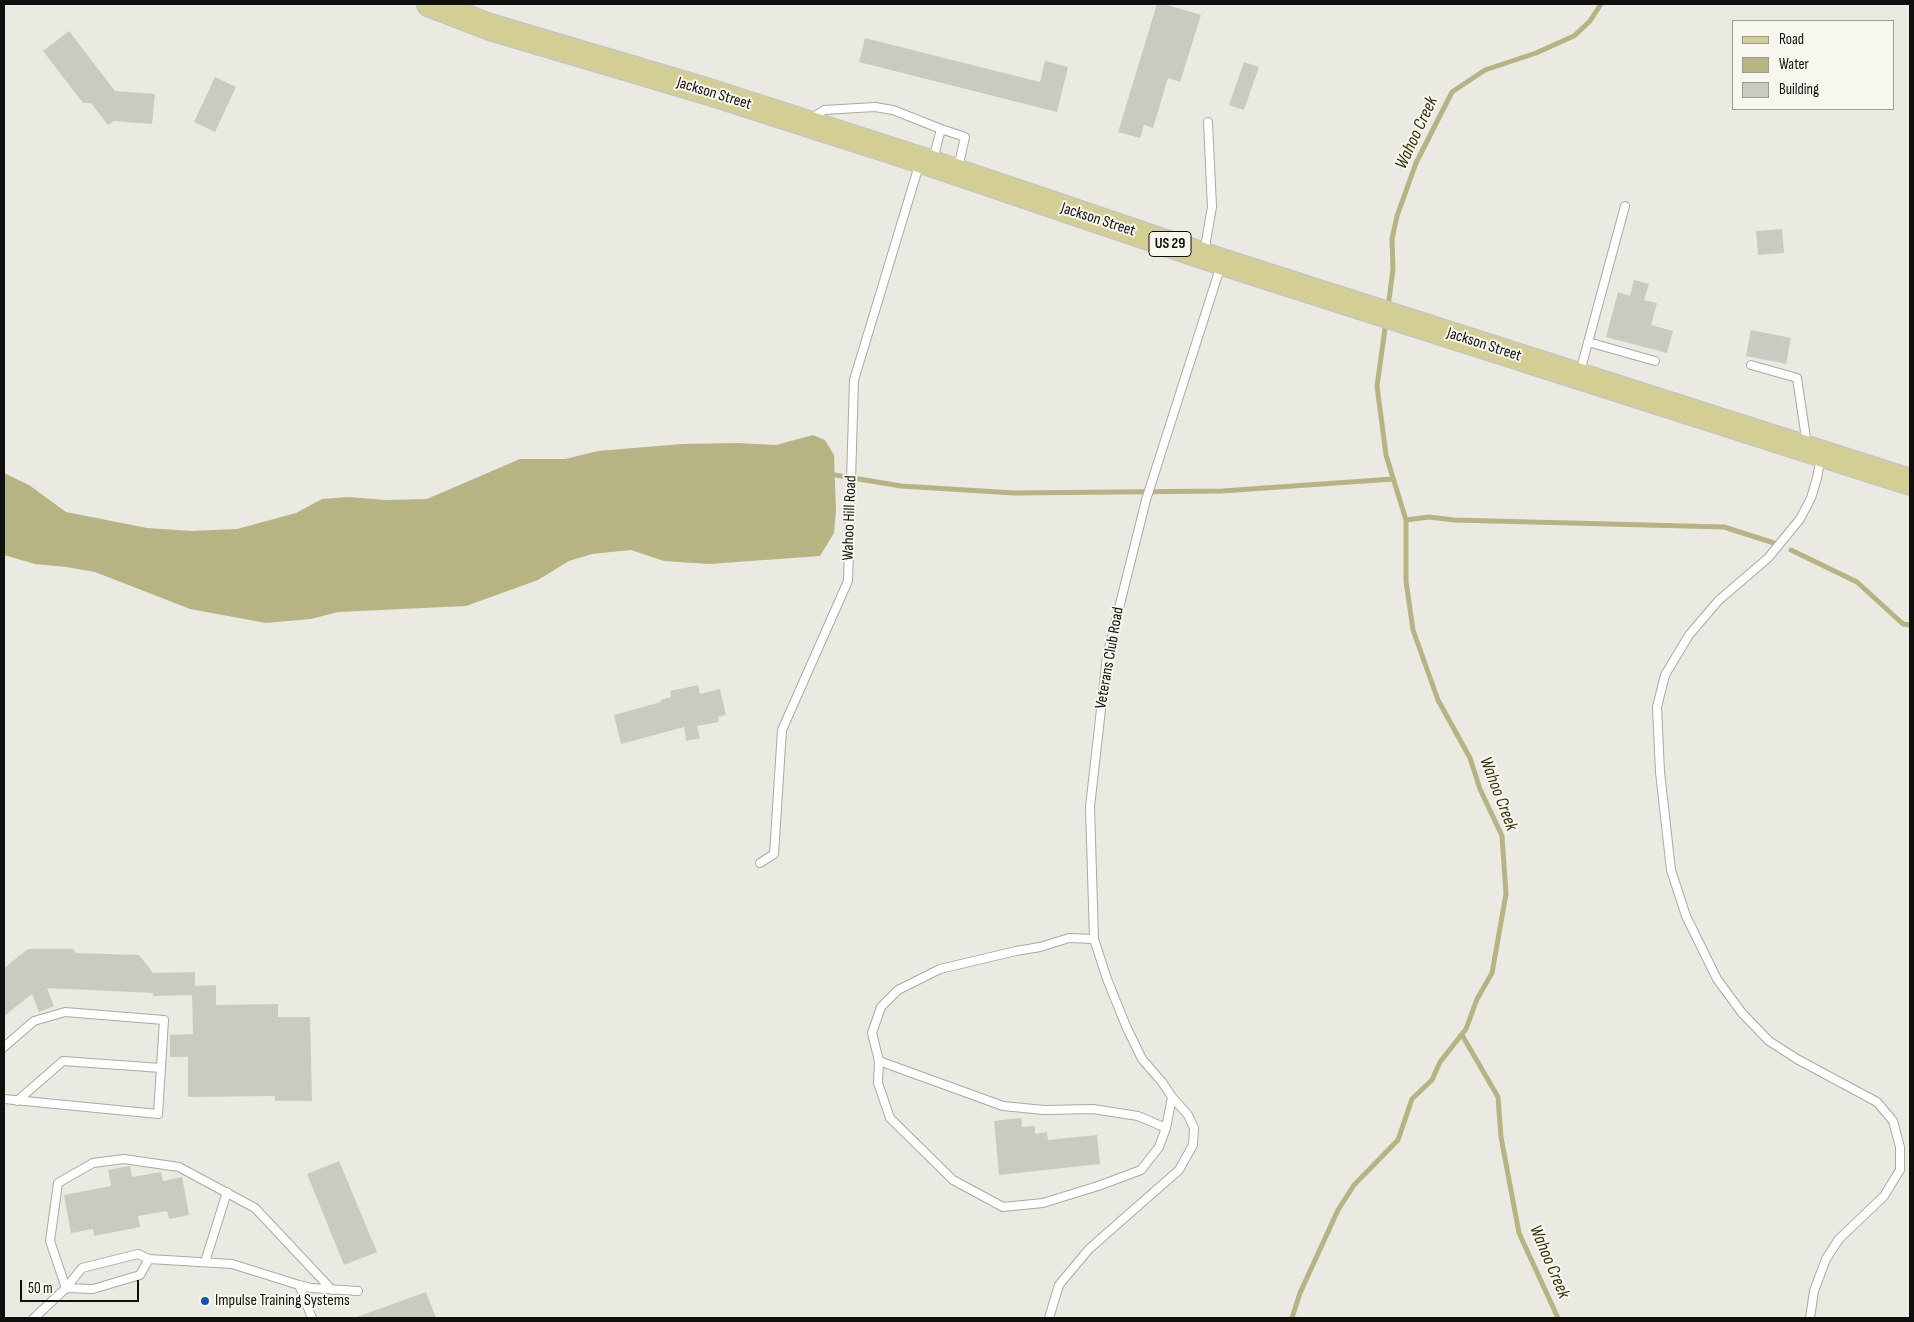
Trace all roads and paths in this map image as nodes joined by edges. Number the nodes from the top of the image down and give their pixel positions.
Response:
1 (430, 4) edge
2 (1208, 122) dead end
3 (805, 123) junction
4 (941, 129) junction
5 (926, 162) junction
6 (957, 173) junction
7 (1625, 206) dead end
8 (1213, 258) junction
9 (1588, 342) junction
10 (1655, 361) dead end
11 (1751, 365) dead end
12 (1579, 376) junction
13 (1814, 452) junction
14 (1910, 482) edge
15 (760, 863) dead end
16 (1094, 939) junction
17 (4, 1047) edge
18 (879, 1061) junction
19 (161, 1068) junction
20 (1172, 1097) junction
21 (4, 1099) edge
22 (17, 1100) junction
23 (1166, 1128) junction
24 (227, 1192) junction
25 (149, 1259) junction
26 (205, 1262) junction
27 (299, 1286) junction
28 (66, 1288) junction
29 (332, 1290) junction
30 (358, 1292) dead end
31 (34, 1318) edge
32 (312, 1318) edge
33 (1049, 1318) edge
34 (1810, 1318) edge

1 - 3 main road, Jackson Street / US 29
2 - 8 lane, Veterans Club Road
3 - 4 lane
3 - 5 main road, Jackson Street / US 29
4 - 5 lane
4 - 6 lane
5 - 6 main road, Jackson Street / US 29
5 - 15 lane, Wahoo Hill Road
6 - 8 main road, Jackson Street / US 29
7 - 9 lane
8 - 12 main road, Jackson Street / US 29
8 - 16 lane, Veterans Club Road
9 - 10 lane
9 - 12 lane
11 - 13 lane
12 - 13 main road, Jackson Street / US 29
13 - 14 main road, Jackson Street / US 29
13 - 34 lane
16 - 18 lane
16 - 20 lane, Veterans Club Road
17 - 19 lane
18 - 23 lane
18 - 23 lane
19 - 22 lane
19 - 22 lane
20 - 23 lane
20 - 33 lane, Veterans Club Road
21 - 22 lane
24 - 26 lane
24 - 28 lane
24 - 29 lane
25 - 26 lane
25 - 28 lane
25 - 28 lane
26 - 27 lane
27 - 29 lane
27 - 32 lane
28 - 31 lane
29 - 30 lane

